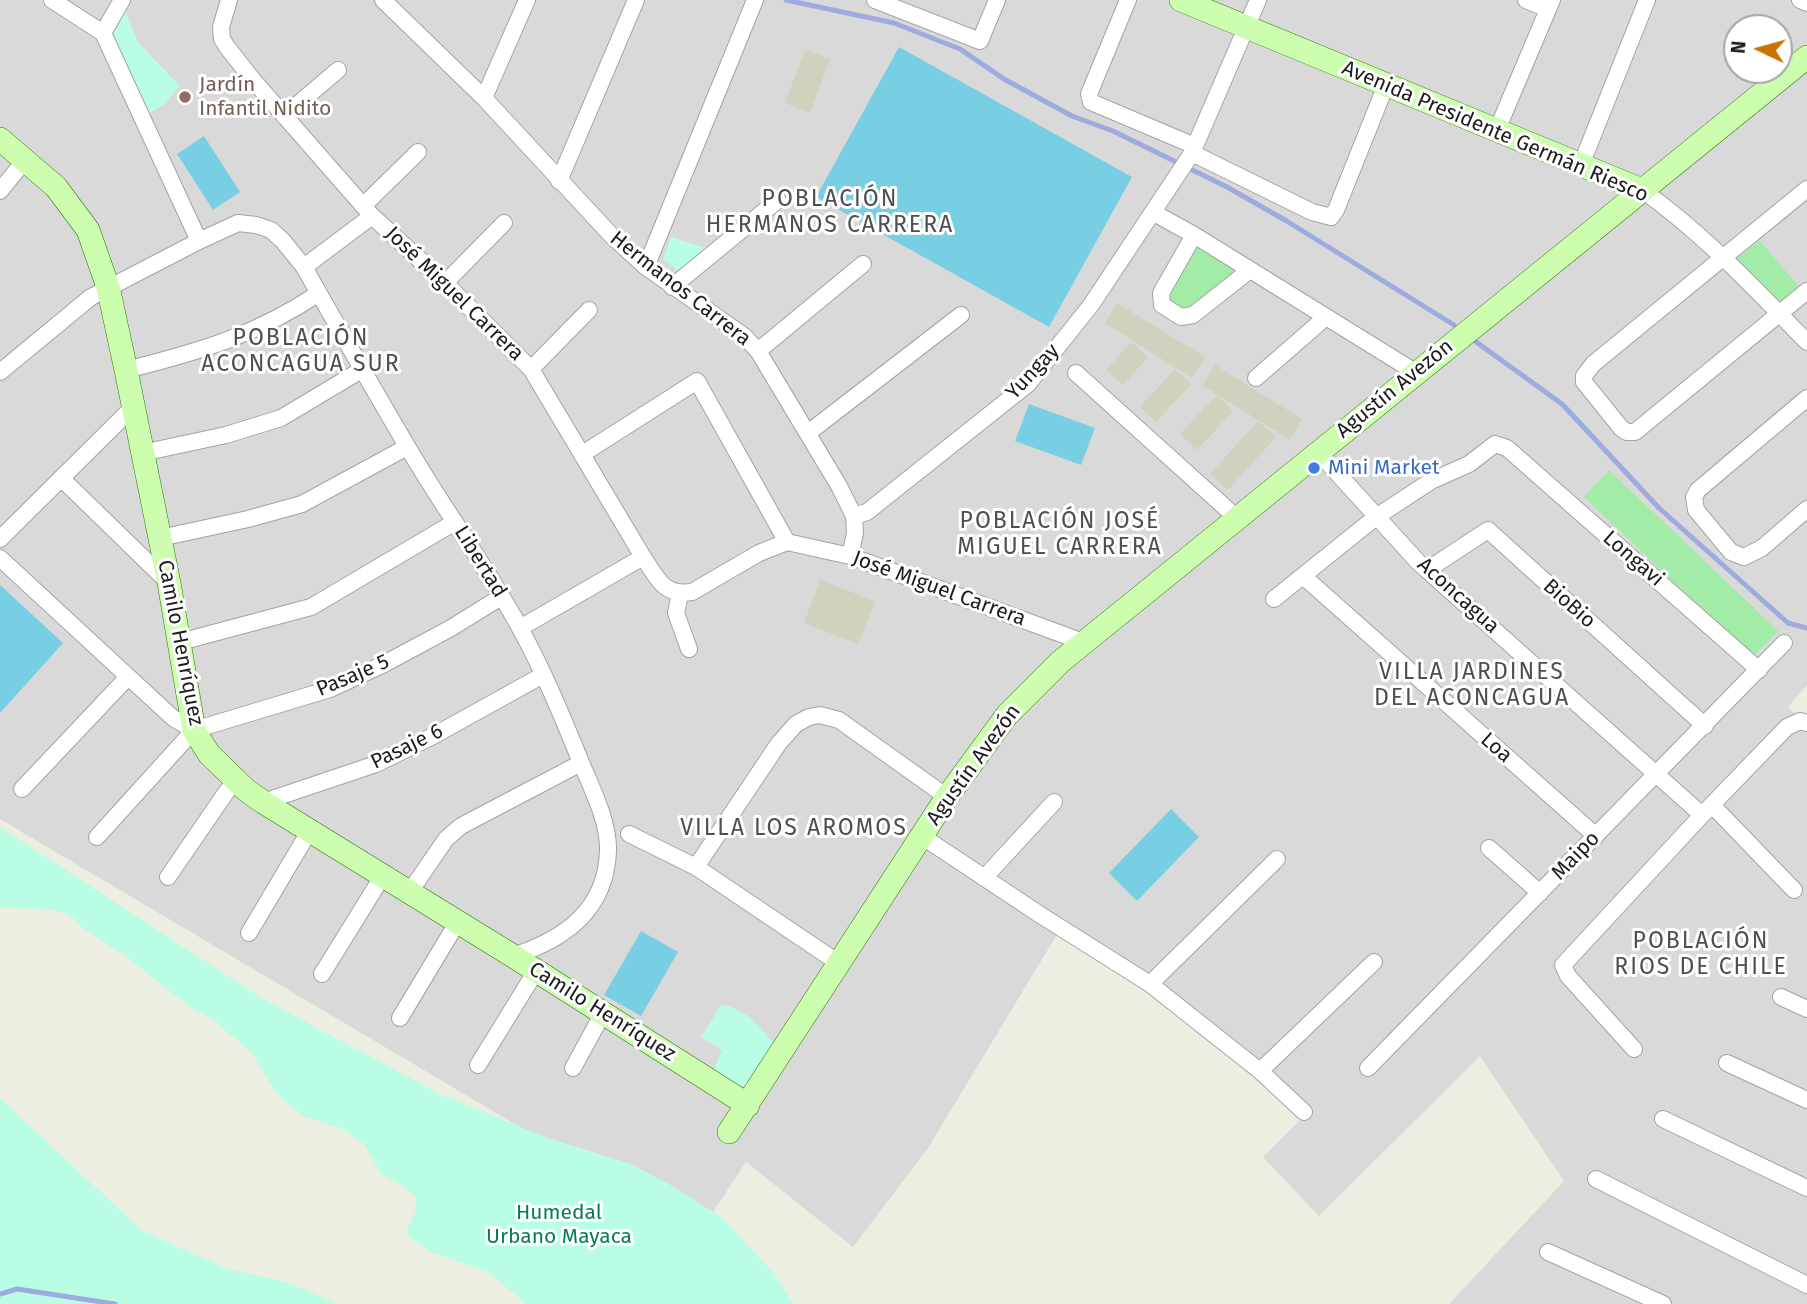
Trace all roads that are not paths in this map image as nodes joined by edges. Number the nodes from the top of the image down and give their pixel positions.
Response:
1 (52, 0) edge
2 (122, 0) edge
3 (383, 0) edge
4 (527, 0) edge
5 (636, 0) edge
6 (755, 0) edge
7 (875, 0) edge
8 (997, 0) edge
9 (1128, 0) edge
10 (1181, 0) edge
11 (1258, 0) edge
12 (1526, 0) edge
13 (1647, 0) edge
14 (1800, 0) edge
15 (228, 2) edge
16 (1807, 3) edge
17 (1550, 5) edge
18 (1247, 27) junction
19 (103, 33) junction
20 (1807, 57) edge
21 (338, 70) dead end
22 (1386, 85) junction
23 (484, 98) junction
24 (284, 116) junction
25 (1497, 130) junction
26 (0, 139) edge
27 (1193, 150) junction
28 (418, 152) dead end
29 (26, 159) junction
30 (1581, 165) junction
31 (559, 181) junction
32 (1807, 189) edge
33 (1642, 190) junction
34 (0, 191) edge
35 (778, 200) dead end
36 (367, 211) junction
37 (1154, 213) junction
38 (504, 223) dead end
39 (1194, 235) junction
40 (198, 241) junction
41 (1723, 258) junction
42 (863, 264) dead end
43 (304, 267) junction
44 (646, 267) junction
45 (1250, 270) junction
46 (445, 284) junction
47 (108, 287) junction
48 (672, 287) junction
49 (1807, 291) edge
50 (319, 293) junction
51 (589, 310) dead end
52 (1779, 313) junction
53 (961, 314) dead end
54 (1326, 317) junction
55 (1807, 342) edge
56 (758, 351) junction
57 (363, 369) junction
58 (531, 369) junction
59 (126, 370) junction
60 (0, 372) edge
61 (1415, 372) junction
62 (1076, 373) dead end
63 (1256, 378) dead end
64 (1807, 398) edge
65 (134, 407) junction
66 (808, 433) junction
67 (407, 447) junction
68 (1318, 452) junction
69 (142, 453) junction
70 (583, 453) junction
71 (61, 478) junction
72 (1807, 509) edge
73 (854, 516) junction
74 (1376, 517) junction
75 (1238, 519) junction
76 (455, 522) junction
77 (160, 538) junction
78 (0, 539) edge
79 (787, 542) junction
80 (850, 556) junction
81 (643, 557) junction
82 (0, 558) edge
83 (1427, 570) junction
84 (1303, 576) junction
85 (169, 583) junction
86 (680, 594) junction
87 (501, 597) junction
88 (1274, 599) dead end
89 (520, 628) junction
90 (180, 642) junction
91 (1083, 642) junction
92 (1784, 643) dead end
93 (689, 649) dead end
94 (1759, 670) junction
95 (543, 675) junction
96 (127, 678) junction
97 (1807, 723) edge
98 (1705, 726) junction
99 (194, 730) junction
100 (581, 763) junction
101 (1657, 773) junction
102 (236, 780) junction
103 (22, 789) dead end
104 (947, 797) junction
105 (263, 802) junction
106 (1054, 803) dead end
107 (1707, 810) junction
108 (310, 830) junction
109 (629, 834) dead end
110 (1596, 836) junction
111 (97, 837) dead end
112 (923, 837) junction
113 (1489, 848) dead end
114 (1277, 859) dead end
115 (696, 867) junction
116 (168, 877) dead end
117 (382, 877) junction
118 (984, 878) junction
119 (1794, 890) dead end
120 (409, 893) junction
121 (1540, 893) junction
122 (457, 923) junction
123 (249, 933) dead end
124 (513, 956) junction
125 (1374, 961) dead end
126 (840, 964) junction
127 (536, 971) junction
128 (322, 974) dead end
129 (1150, 984) junction
130 (1781, 997) dead end
131 (1807, 1009) edge
132 (603, 1013) junction
133 (400, 1018) dead end
134 (1634, 1049) dead end
135 (1727, 1063) dead end
136 (478, 1065) dead end
137 (573, 1068) dead end
138 (1368, 1068) dead end
139 (1260, 1071) junction
140 (1807, 1100) edge
141 (748, 1105) junction
142 (1304, 1111) dead end
143 (1663, 1119) dead end
144 (729, 1132) dead end
145 (1596, 1178) dead end
146 (1807, 1188) edge
147 (1548, 1252) dead end
148 (1807, 1285) edge
149 (1663, 1304) edge

1 - 19 street
2 - 19 street
3 - 23 street, Hermanos Carrera
4 - 23 street
5 - 31 street
6 - 44 street
7 - 8 street
9 - 27 street
10 - 18 street, Avenida Presidente Germán Riesco
11 - 18 street
12 - 17 street
13 - 30 street
14 - 16 street
15 - 24 street, José Miguel Carrera
17 - 25 street
18 - 22 street, Avenida Presidente Germán Riesco
18 - 27 street
19 - 40 street
20 - 33 street, Agustín Avezón
21 - 24 street
22 - 25 street, Avenida Presidente Germán Riesco
22 - 27 street
23 - 31 street, Hermanos Carrera
24 - 36 street, José Miguel Carrera
25 - 30 street, Avenida Presidente Germán Riesco
26 - 29 street, Camilo Henríquez
27 - 37 street, Yungay
28 - 36 street
29 - 34 street
29 - 47 street, Camilo Henríquez
30 - 33 street, Avenida Presidente Germán Riesco
31 - 44 street, Hermanos Carrera
32 - 41 street
33 - 41 street, Avenida Presidente Germán Riesco
33 - 61 street, Agustín Avezón
35 - 48 street
36 - 43 street
36 - 46 street, José Miguel Carrera
37 - 39 street
37 - 73 street, Yungay
38 - 46 street
39 - 45 street
39 - 45 street
40 - 43 street, Libertad
40 - 47 street, Libertad
41 - 52 street, Avenida Presidente Germán Riesco
41 - 52 street
42 - 56 street
43 - 50 street, Libertad
44 - 48 street, Hermanos Carrera
45 - 54 street
46 - 58 street, José Miguel Carrera
47 - 59 street, Camilo Henríquez
47 - 60 street, Libertad
48 - 56 street, Hermanos Carrera
49 - 52 street
50 - 57 street, Libertad
50 - 59 street
51 - 58 street
52 - 55 street, Avenida Presidente Germán Riesco
53 - 66 street
54 - 61 street
54 - 63 street
56 - 66 street, Hermanos Carrera
57 - 67 street, Libertad
57 - 69 street
58 - 70 street, José Miguel Carrera
59 - 65 street, Camilo Henríquez
61 - 68 street, Agustín Avezón
62 - 75 street
64 - 72 street
65 - 69 street, Camilo Henríquez
65 - 71 street
66 - 73 street, Hermanos Carrera
67 - 76 street, Libertad
67 - 77 street
68 - 74 street, Aconcagua
68 - 75 street, Agustín Avezón
69 - 77 street, Camilo Henríquez
70 - 79 street
70 - 81 street, José Miguel Carrera
71 - 78 street
71 - 85 street
73 - 80 street
74 - 83 street, Aconcagua
74 - 84 street
74 - 94 street, Longavi
75 - 91 street, Agustín Avezón
76 - 87 street, Libertad
76 - 90 street
77 - 85 street, Camilo Henríquez
79 - 80 street, José Miguel Carrera
79 - 86 street
80 - 91 street, José Miguel Carrera
81 - 86 street, José Miguel Carrera
81 - 89 street
82 - 96 street
83 - 98 street, BioBio
83 - 101 street, Aconcagua
84 - 88 street
84 - 110 street, Loa
85 - 90 street, Camilo Henríquez
86 - 93 street
87 - 89 street, Libertad
87 - 99 street, Pasaje 5
89 - 95 street, Libertad
90 - 99 street, Camilo Henríquez
91 - 104 street, Agustín Avezón
92 - 94 street, Maipo
94 - 98 street, Maipo
95 - 100 street, Libertad
95 - 105 street, Pasaje 6
96 - 99 street
96 - 103 street
97 - 107 street
98 - 101 street, Maipo
99 - 102 street, Camilo Henríquez
99 - 111 street
100 - 120 street
100 - 124 street, Libertad
101 - 107 street, Aconcagua
101 - 110 street, Maipo
102 - 105 street, Camilo Henríquez
102 - 116 street
104 - 112 street, Agustín Avezón
104 - 115 street
105 - 108 street, Camilo Henríquez
106 - 118 street
107 - 119 street, Aconcagua
107 - 134 street
108 - 117 street, Camilo Henríquez
108 - 123 street
109 - 115 street
110 - 121 street, Maipo
112 - 118 street, Agustín Avezón
112 - 126 street, Agustín Avezón
113 - 121 street
114 - 129 street
115 - 126 street
117 - 120 street, Camilo Henríquez
117 - 128 street
118 - 129 street, Agustín Avezón
120 - 122 street, Camilo Henríquez
121 - 138 street, Maipo
122 - 124 street, Camilo Henríquez
122 - 133 street
124 - 127 street, Camilo Henríquez
125 - 139 street
126 - 141 street, Agustín Avezón
127 - 132 street, Camilo Henríquez
127 - 136 street
129 - 139 street, Agustín Avezón
130 - 131 street
132 - 137 street
132 - 141 street, Camilo Henríquez
135 - 140 street
139 - 142 street, Agustín Avezón
141 - 144 street, Agustín Avezón
143 - 146 street
145 - 148 street
147 - 149 street

